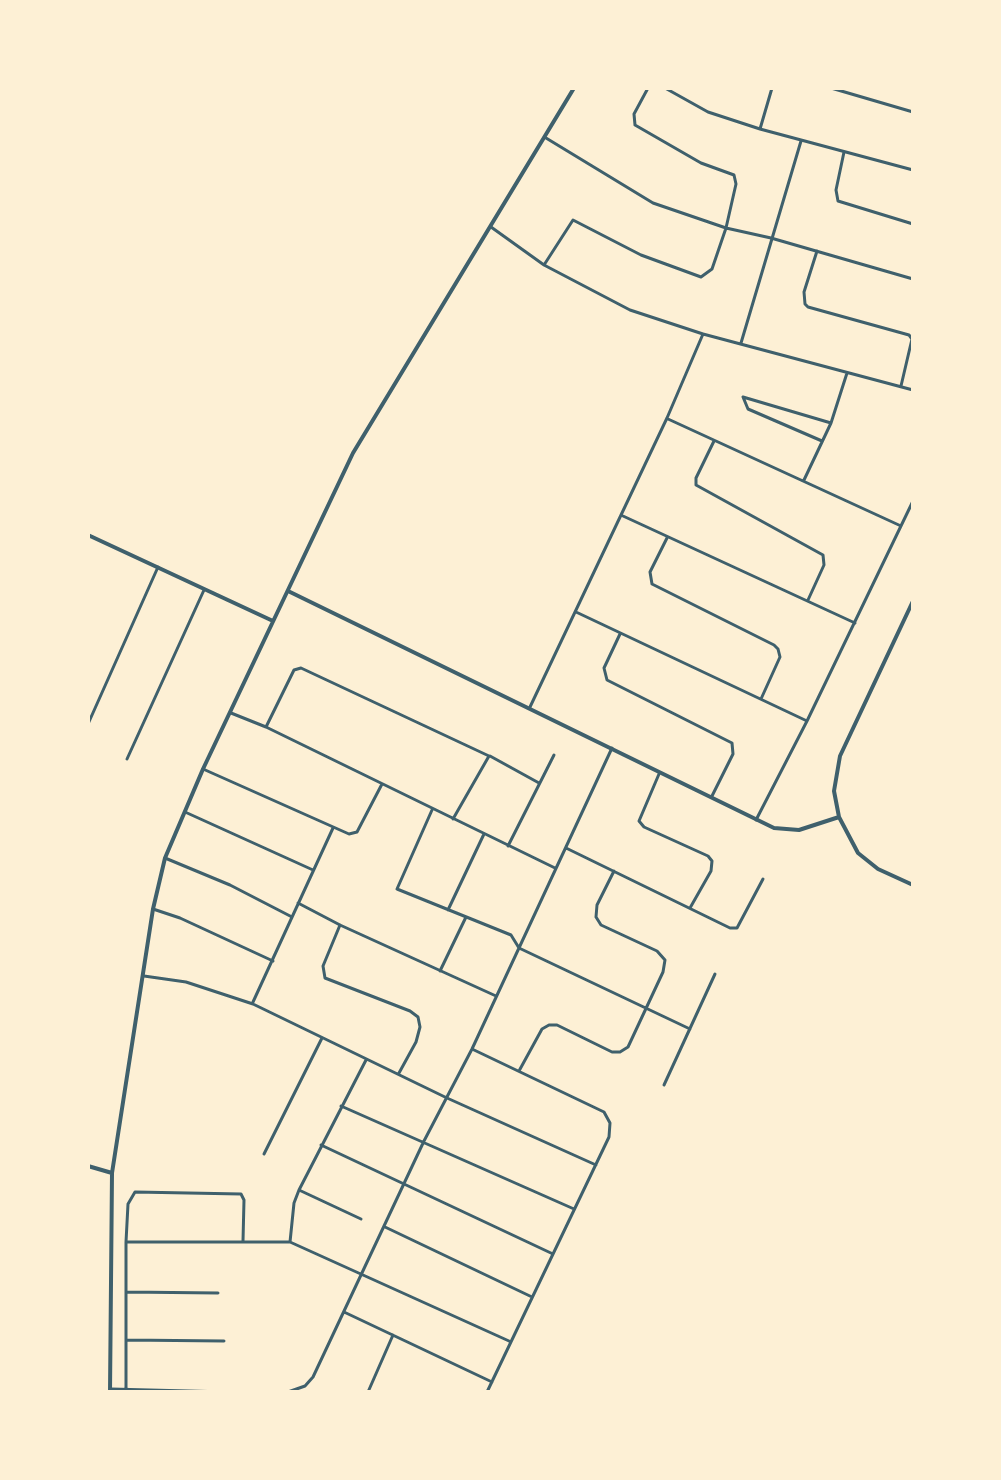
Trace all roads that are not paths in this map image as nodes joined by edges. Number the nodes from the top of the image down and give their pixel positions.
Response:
1 (574, 88) edge
2 (648, 88) edge
3 (665, 88) edge
4 (772, 88) edge
5 (831, 88) edge
6 (913, 112) edge
7 (760, 129) junction
8 (546, 138) junction
9 (801, 141) junction
10 (845, 152) junction
11 (913, 170) edge
12 (913, 224) edge
13 (489, 226) junction
14 (726, 228) junction
15 (771, 238) junction
16 (817, 251) junction
17 (544, 265) junction
18 (913, 279) edge
19 (703, 334) junction
20 (741, 343) junction
21 (847, 371) junction
22 (901, 386) junction
23 (913, 390) edge
24 (667, 418) junction
25 (831, 423) junction
26 (714, 441) junction
27 (822, 441) junction
28 (804, 480) junction
29 (913, 501) edge
30 (621, 515) junction
31 (901, 526) junction
32 (88, 535) edge
33 (668, 537) junction
34 (158, 567) junction
35 (204, 590) junction
36 (288, 591) junction
37 (808, 600) junction
38 (913, 601) edge
39 (574, 611) junction
40 (273, 621) junction
41 (855, 623) junction
42 (621, 633) junction
43 (761, 699) junction
44 (530, 708) junction
45 (230, 712) junction
46 (807, 721) junction
47 (88, 724) edge
48 (266, 727) junction
49 (612, 748) junction
50 (554, 755) dead end
51 (489, 756) junction
52 (127, 759) dead end
53 (203, 769) junction
54 (660, 772) junction
55 (539, 783) junction
56 (382, 784) junction
57 (712, 796) junction
58 (432, 810) junction
59 (184, 812) junction
60 (839, 817) junction
61 (453, 819) junction
62 (756, 820) junction
63 (333, 828) junction
64 (484, 834) junction
65 (508, 846) junction
66 (565, 847) junction
67 (165, 858) junction
68 (555, 868) junction
69 (313, 870) junction
70 (614, 871) junction
71 (763, 879) dead end
72 (913, 885) edge
73 (298, 903) junction
74 (690, 908) junction
75 (153, 909) junction
76 (448, 910) junction
77 (292, 917) junction
78 (466, 917) junction
79 (340, 925) junction
80 (519, 948) junction
81 (273, 961) junction
82 (440, 971) junction
83 (715, 974) dead end
84 (144, 976) junction
85 (496, 996) junction
86 (253, 1004) junction
87 (645, 1007) junction
88 (690, 1029) junction
89 (322, 1038) junction
90 (472, 1049) junction
91 (367, 1059) junction
92 (519, 1071) junction
93 (399, 1073) junction
94 (664, 1085) dead end
95 (447, 1098) junction
96 (341, 1106) junction
97 (424, 1141) junction
98 (321, 1145) junction
99 (264, 1154) dead end
100 (596, 1165) junction
101 (88, 1166) edge
102 (112, 1173) junction
103 (404, 1184) junction
104 (299, 1190) junction
105 (574, 1209) junction
106 (361, 1219) dead end
107 (385, 1227) junction
108 (243, 1241) junction
109 (126, 1242) junction
110 (290, 1242) junction
111 (553, 1254) junction
112 (362, 1274) junction
113 (126, 1292) junction
114 (218, 1293) dead end
115 (532, 1297) junction
116 (344, 1312) junction
117 (393, 1335) junction
118 (126, 1340) junction
119 (224, 1341) dead end
120 (511, 1342) junction
121 (492, 1382) junction
122 (110, 1390) edge
123 (126, 1391) edge
124 (178, 1391) edge
125 (227, 1392) edge
126 (288, 1392) edge
127 (368, 1392) edge
128 (487, 1392) edge

1 - 8 street
2 - 14 street
3 - 7 street
4 - 7 street
5 - 6 street
7 - 9 street
8 - 13 street
8 - 14 street
9 - 10 street
9 - 15 street
10 - 11 street
10 - 12 street
13 - 17 street
13 - 36 street
14 - 15 street
14 - 17 street
15 - 16 street
15 - 20 street
16 - 18 street
16 - 22 street
17 - 19 street
19 - 20 street
19 - 24 street
20 - 21 street
21 - 22 street
21 - 25 street
22 - 23 street
24 - 26 street
24 - 30 street
25 - 27 street
25 - 27 street
26 - 28 street
26 - 37 street
27 - 28 street
28 - 31 street
29 - 31 street
30 - 33 street
30 - 39 street
31 - 41 street
32 - 34 street
33 - 37 street
33 - 43 street
34 - 35 street
34 - 47 street
35 - 40 street
35 - 52 street
36 - 40 street
36 - 44 street
37 - 41 street
38 - 60 street
39 - 42 street
39 - 44 street
40 - 45 street
41 - 46 street
42 - 43 street
42 - 57 street
43 - 46 street
44 - 49 street
45 - 48 street
45 - 53 street
46 - 62 street
48 - 51 street
48 - 56 street
49 - 54 street
49 - 66 street
50 - 55 street
51 - 55 street
51 - 61 street
53 - 59 street
53 - 63 street
54 - 57 street
54 - 74 street
55 - 65 street
56 - 58 street
56 - 63 street
57 - 62 street
58 - 61 street
58 - 76 street
59 - 67 street
59 - 69 street
60 - 62 street
60 - 72 street
61 - 64 street
63 - 69 street
64 - 65 street
64 - 76 street
65 - 68 street
66 - 68 street
66 - 70 street
67 - 75 street
67 - 77 street
68 - 80 street
69 - 73 street
70 - 74 street
70 - 87 street
71 - 74 street
73 - 77 street
73 - 79 street
75 - 81 street
75 - 84 street
76 - 78 street
77 - 81 street
78 - 80 street
78 - 82 street
79 - 82 street
79 - 93 street
80 - 85 street
80 - 87 street
81 - 86 street
82 - 85 street
83 - 88 street
84 - 86 street
84 - 102 street
85 - 90 street
86 - 89 street
87 - 88 street
87 - 92 street
88 - 94 street
89 - 91 street
89 - 99 street
90 - 92 street
90 - 95 street
91 - 93 street
91 - 96 street
92 - 100 street
93 - 95 street
95 - 97 street
95 - 100 street
96 - 97 street
96 - 98 street
97 - 103 street
97 - 105 street
98 - 103 street
98 - 104 street
100 - 105 street
101 - 102 street
102 - 122 street
103 - 107 street
103 - 111 street
104 - 106 street
104 - 110 street
105 - 111 street
107 - 112 street
107 - 115 street
108 - 109 street
108 - 109 street
108 - 110 street
109 - 113 street
110 - 112 street
111 - 115 street
112 - 116 street
112 - 120 street
113 - 114 street
113 - 118 street
115 - 120 street
116 - 117 street
116 - 126 street
117 - 121 street
117 - 127 street
118 - 119 street
118 - 123 street
120 - 121 street
121 - 128 street
122 - 123 street
123 - 124 street
124 - 125 street

